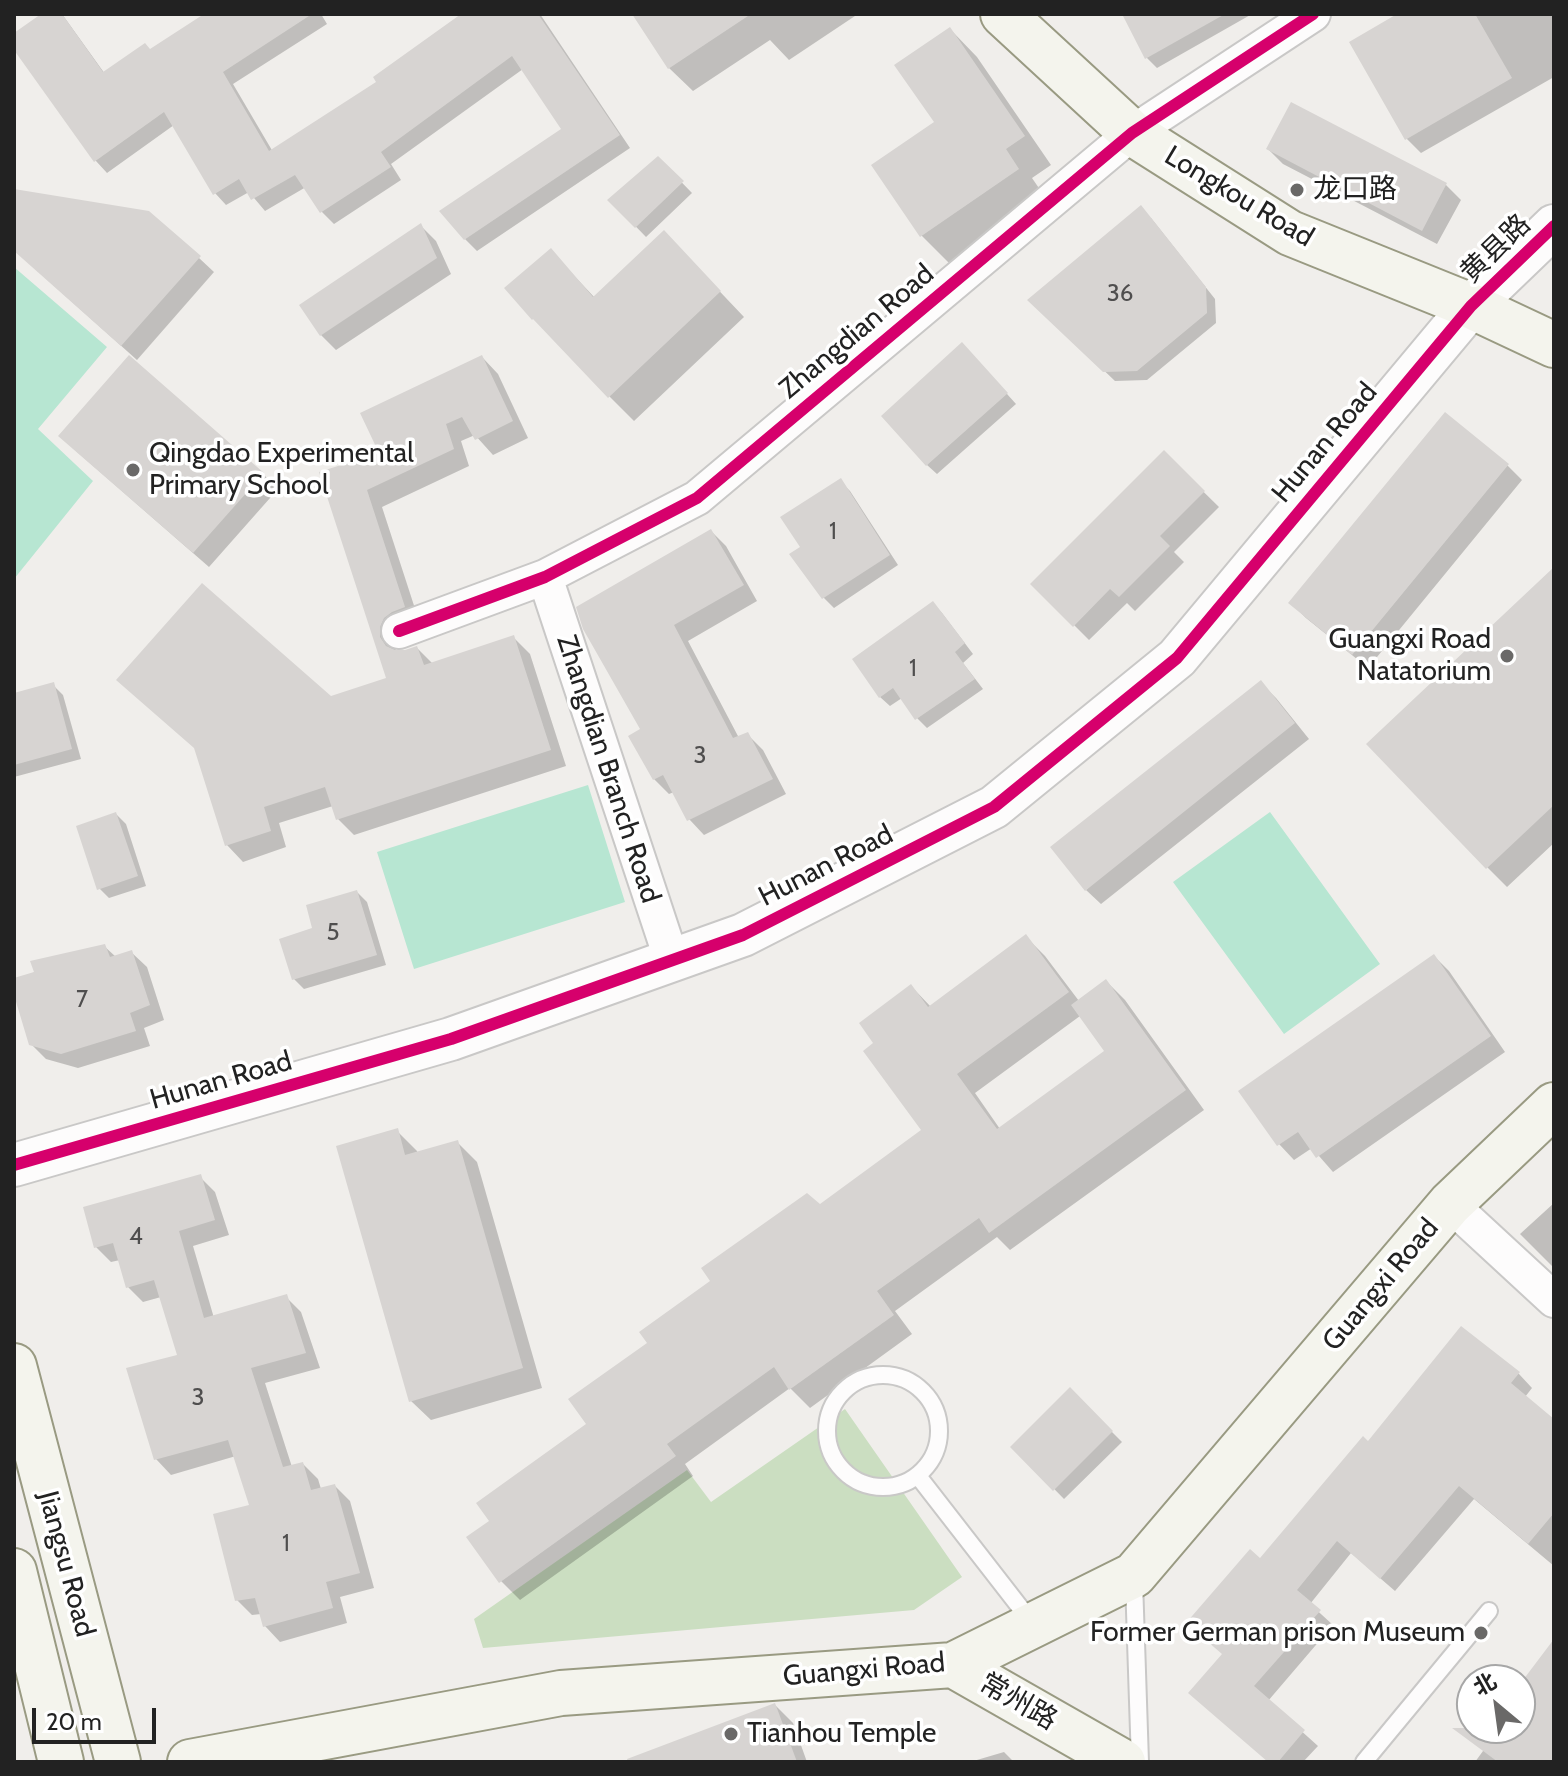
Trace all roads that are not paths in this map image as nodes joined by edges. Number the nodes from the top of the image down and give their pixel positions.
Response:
1 (1003, 14) edge
2 (1313, 14) edge
3 (1132, 133) junction
4 (1554, 226) edge
5 (1471, 306) junction
6 (1554, 345) edge
7 (545, 577) junction
8 (399, 631) dead end
9 (672, 961) junction
10 (1554, 1105) edge
11 (14, 1165) edge
12 (1450, 1204) junction
13 (1554, 1300) edge
14 (14, 1366) edge
15 (918, 1476) junction
16 (14, 1571) edge
17 (1134, 1575) junction
18 (1489, 1611) dead end
19 (1034, 1625) junction
20 (953, 1665) junction
21 (61, 1762) edge
22 (118, 1762) edge
23 (190, 1762) edge
24 (1123, 1762) edge
25 (1140, 1762) edge
26 (1364, 1762) edge

1 - 3 main road, Longkou Road
2 - 3 street, Zhangdian Road
3 - 5 main road, Longkou Road
3 - 7 street, Zhangdian Road
4 - 5 street, 黄县路
5 - 6 main road, Longkou Road
5 - 9 street, Hunan Road
7 - 8 street, Zhangdian Road
7 - 9 street, Zhangdian Branch Road
9 - 11 street, Hunan Road
10 - 12 main road, Guangxi Road
12 - 13 street
12 - 17 main road, Guangxi Road
14 - 22 main road, Jiangsu Road
15 - 15 lane
15 - 19 lane
16 - 21 main road, Jiangsu Road
17 - 19 main road, Guangxi Road
17 - 25 lane
18 - 26 lane
19 - 20 main road, Guangxi Road
20 - 23 main road, Guangxi Road
20 - 24 main road, 常州路

